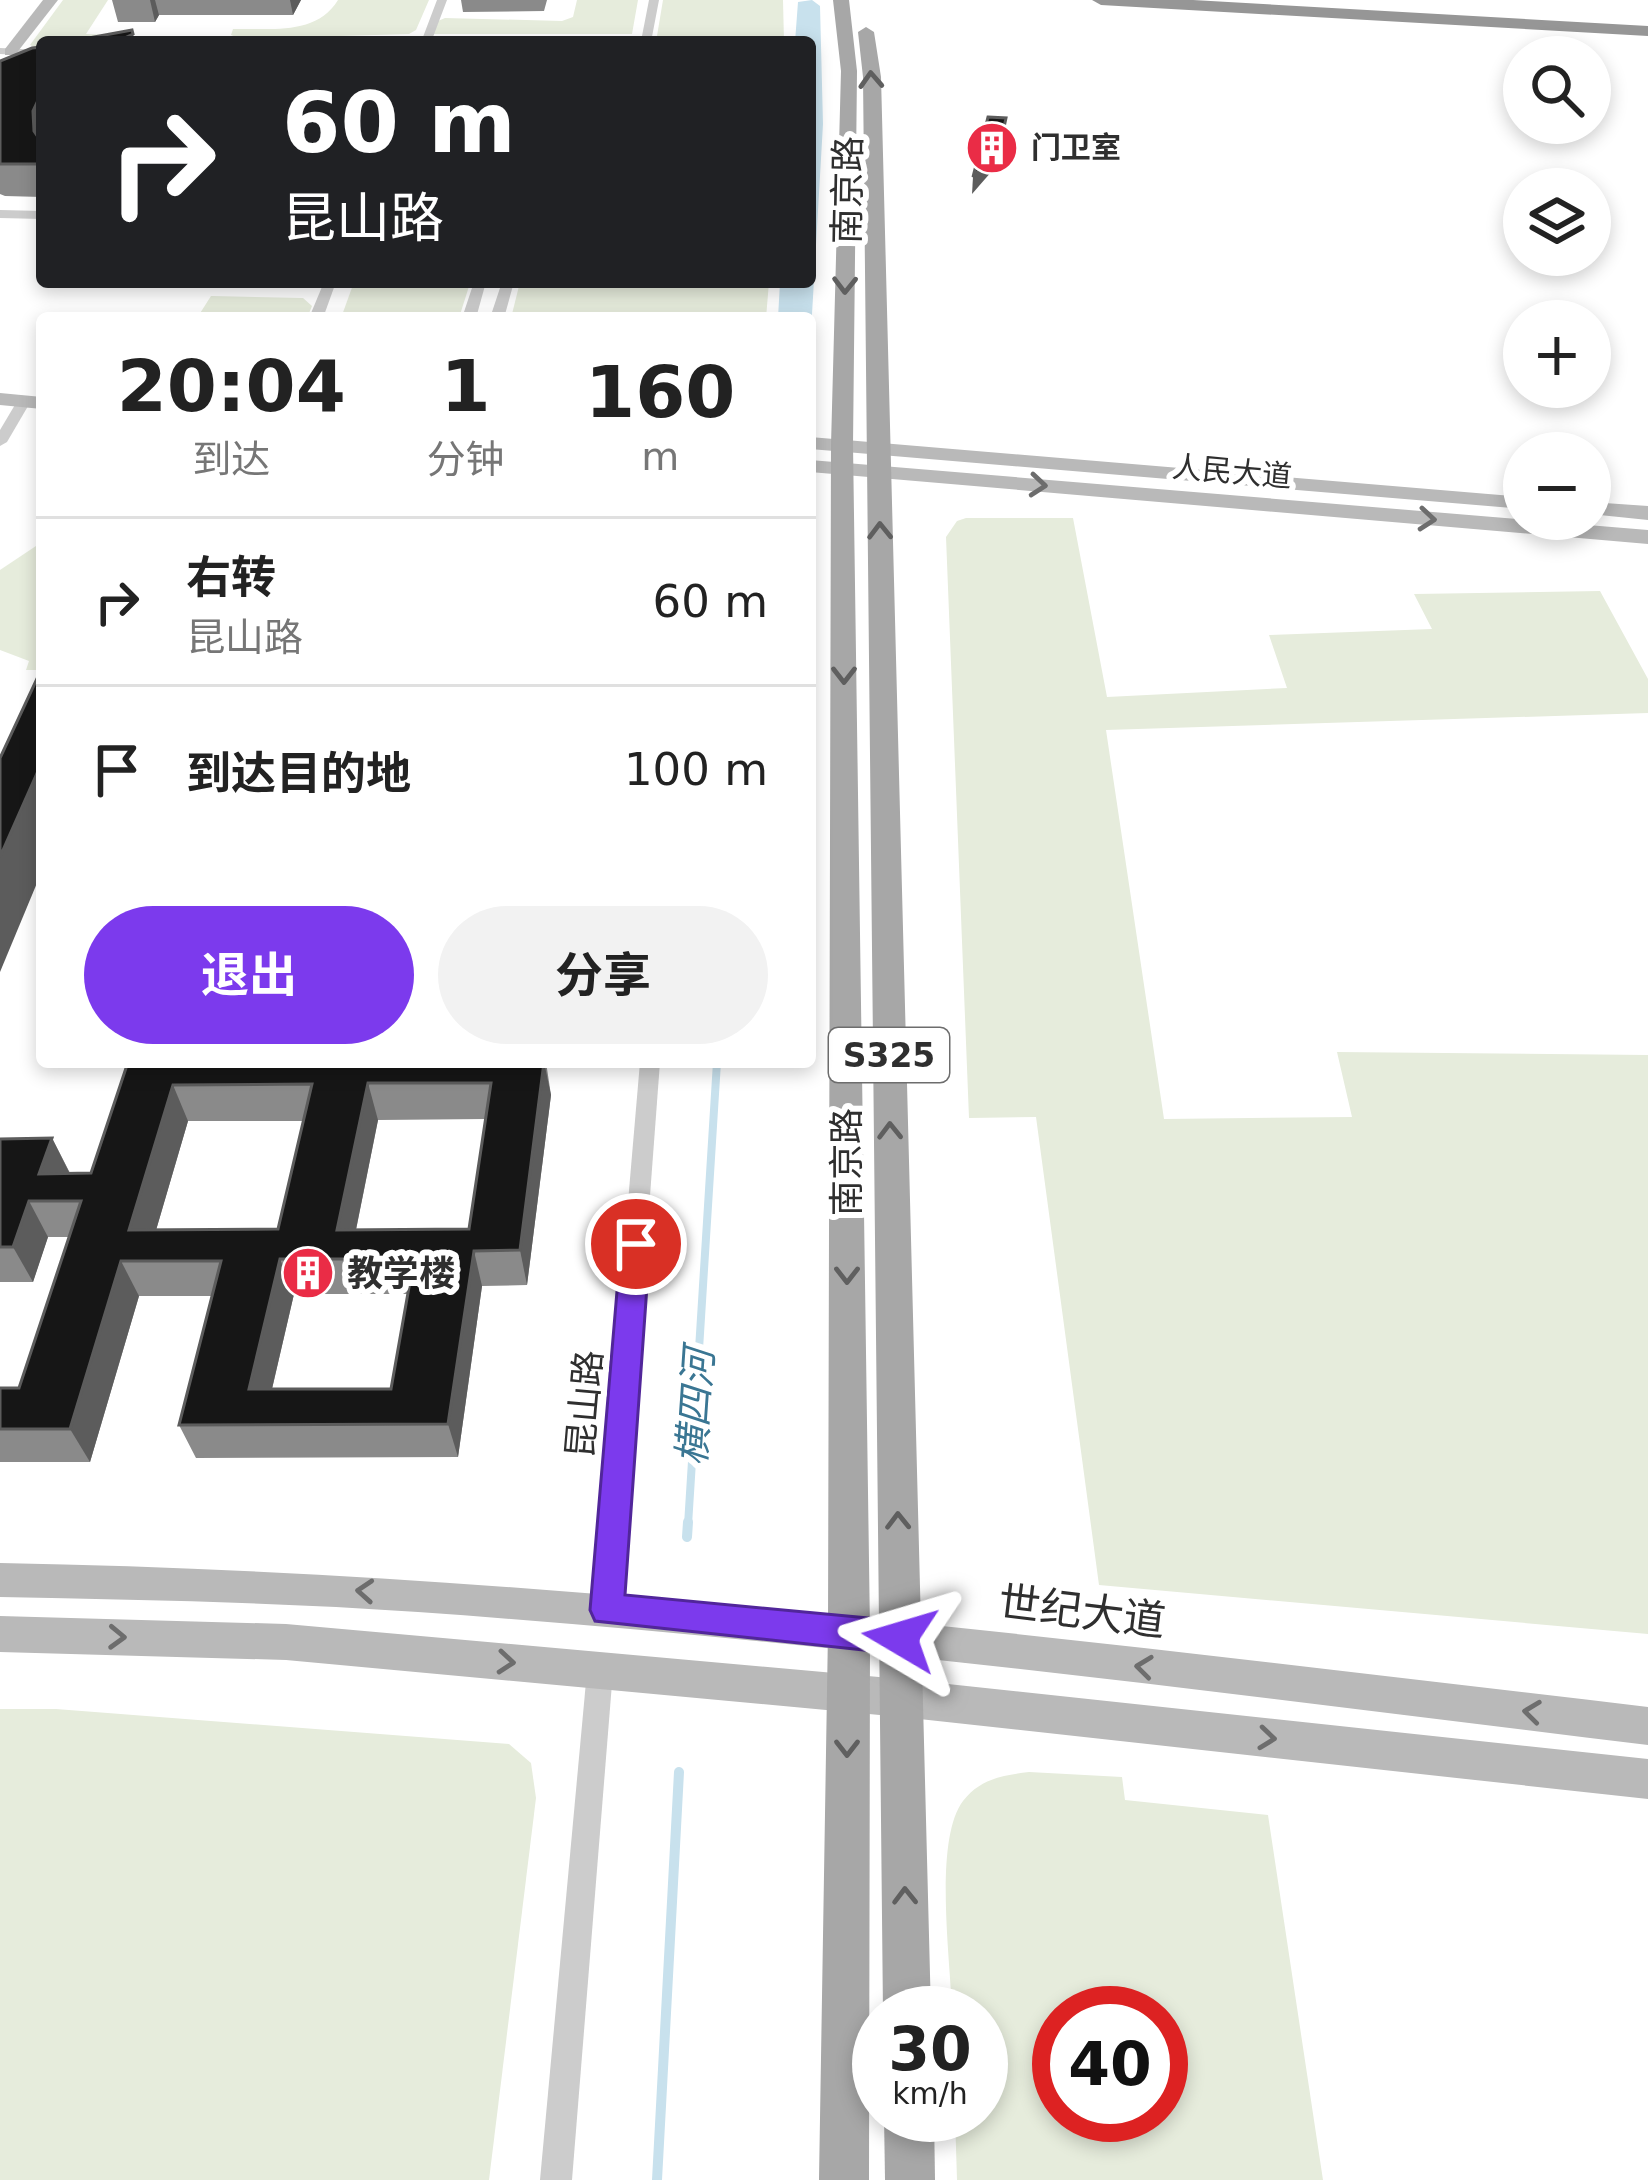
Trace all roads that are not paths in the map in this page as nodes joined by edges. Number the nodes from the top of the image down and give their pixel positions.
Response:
1 (52, 0) edge
2 (442, 0) edge
3 (654, 0) edge
4 (841, 0) edge
5 (862, 0) edge
6 (1101, 0) edge
7 (1250, 0) edge
8 (1648, 27) edge
9 (428, 36) edge
10 (647, 36) edge
11 (5, 51) edge
12 (36, 53) edge
13 (0, 214) edge
14 (36, 215) edge
15 (0, 379) edge
16 (36, 382) edge
17 (0, 399) edge
18 (33, 402) edge
19 (0, 442) edge
20 (826, 456) edge
21 (879, 460) junction
22 (1503, 502) edge
23 (1611, 510) edge
24 (1648, 513) edge
25 (1648, 538) edge
26 (650, 1068) edge
27 (0, 1580) edge
28 (607, 1610) junction
29 (849, 1631) junction
30 (0, 1634) edge
31 (900, 1638) junction
32 (600, 1671) junction
33 (848, 1694) junction
34 (901, 1698) junction
35 (1648, 1726) edge
36 (1648, 1779) edge
37 (906, 1986) edge
38 (909, 2142) edge
39 (556, 2180) edge
40 (844, 2180) edge
41 (910, 2180) edge

1 - 11 street
2 - 9 street
3 - 10 street
4 -> 20 main road, 南京路 / S325
21 -> 5 main road, 南京路 / S325
6 - 8 highway
7 - 8 highway
11 - 12 street
13 - 14 street
15 - 16 street
17 - 18 street
18 - 19 street
20 - 21 street, 人民大道
20 -> 29 main road, 南京路 / S325
21 - 22 street, 人民大道
21 -> 25 street, 人民大道
31 -> 21 main road, 南京路 / S325
23 - 24 street
26 - 28 street, 昆山路
28 -> 27 street, 世纪大道
28 - 29 street, 世纪大道
29 - 31 street, 世纪大道
29 - 33 main road, 南京路 / S325
30 -> 32 street
31 - 34 main road, 南京路 / S325
35 -> 31 street, 世纪大道
32 - 33 street
32 - 39 street
33 - 34 street
33 -> 40 main road, 南京路 / S325
34 -> 36 street
37 -> 34 main road, 南京路 / S325
38 - 41 main road

